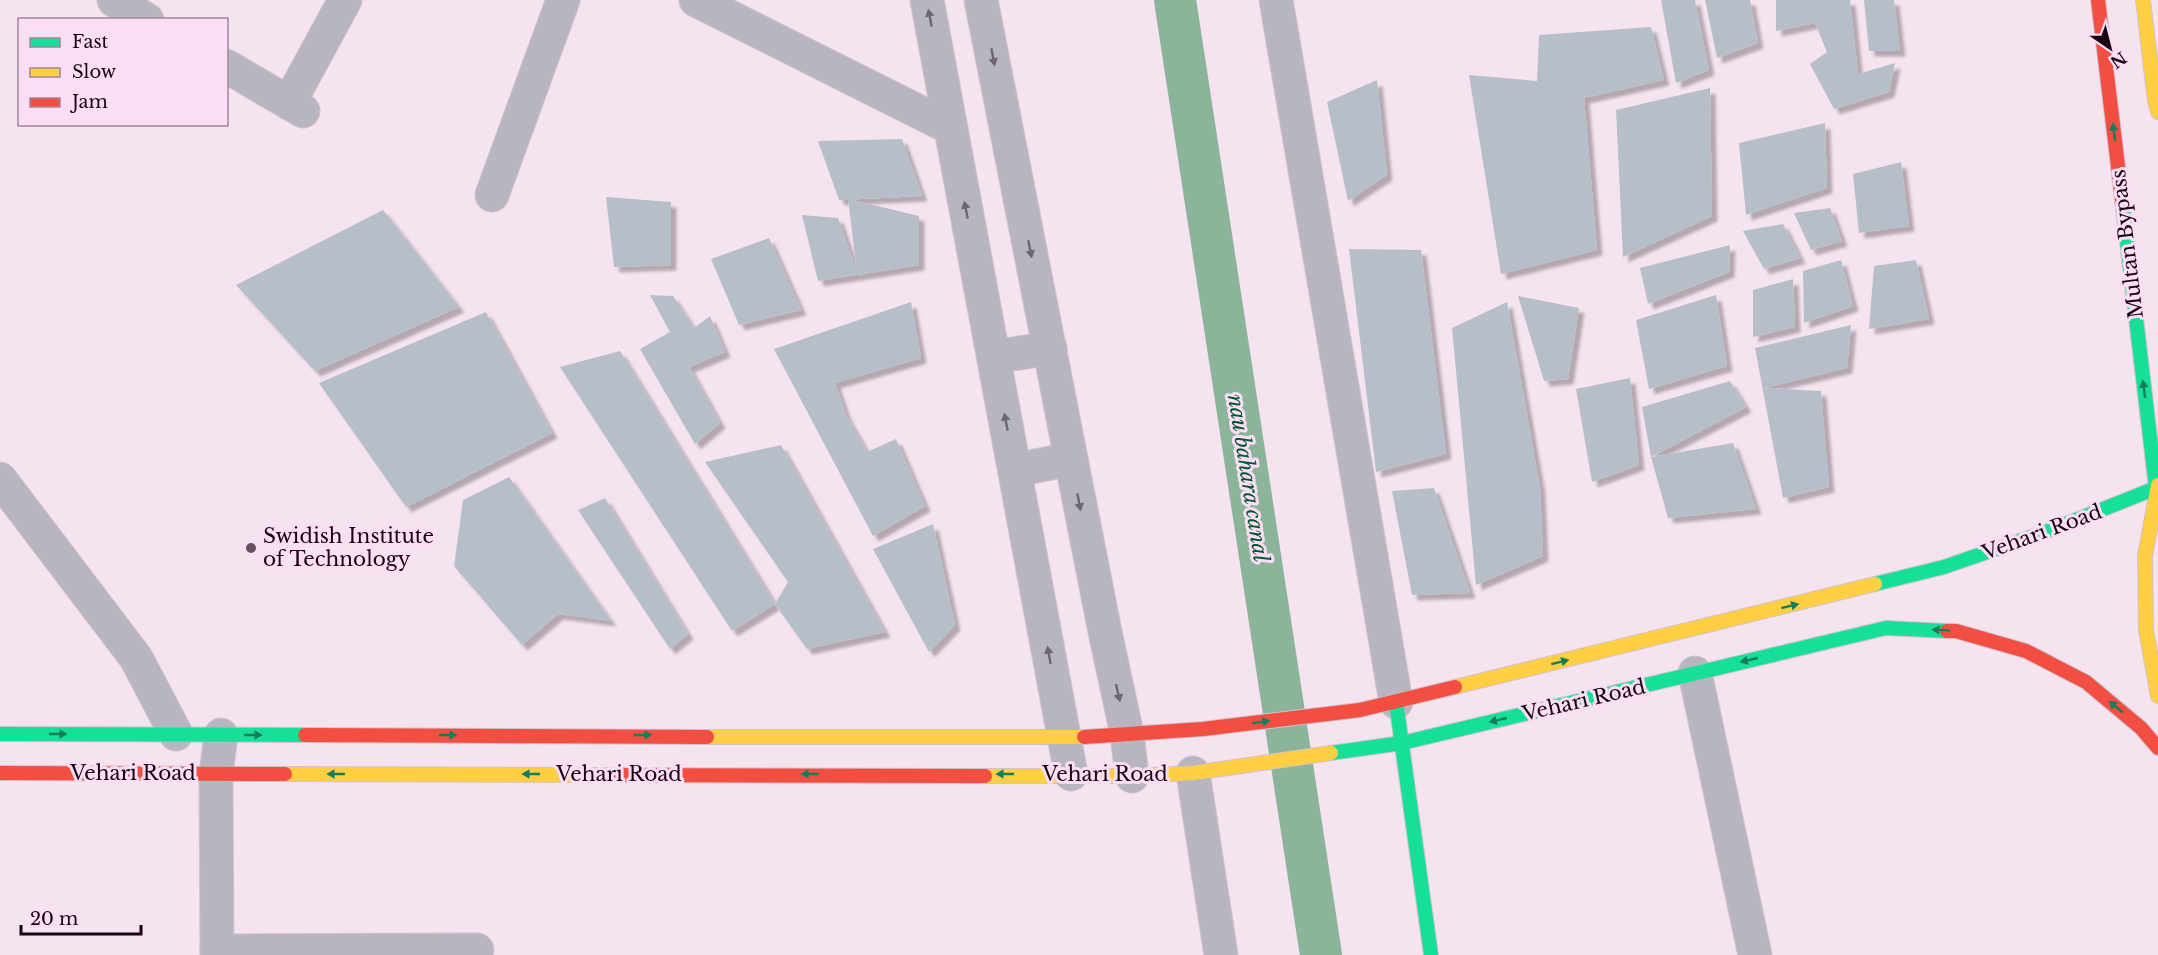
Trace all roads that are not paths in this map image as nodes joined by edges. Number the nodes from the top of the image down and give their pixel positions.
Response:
1 (114, 0) edge
2 (345, 0) edge
3 (563, 0) edge
4 (696, 0) edge
5 (927, 0) edge
6 (981, 0) edge
7 (1276, 0) edge
8 (2098, 0) edge
9 (2143, 0) edge
10 (144, 18) edge
11 (228, 67) edge
12 (2158, 112) edge
13 (951, 128) junction
14 (492, 195) dead end
15 (1050, 348) junction
16 (994, 357) junction
17 (1071, 459) junction
18 (1015, 470) junction
19 (0, 479) edge
20 (2157, 487) edge
21 (1695, 673) junction
22 (2158, 696) edge
23 (1396, 702) junction
24 (0, 734) edge
25 (176, 734) junction
26 (1127, 734) junction
27 (221, 735) junction
28 (1064, 738) junction
29 (1402, 743) junction
30 (2158, 748) edge
31 (1201, 771) junction
32 (0, 773) edge
33 (216, 774) junction
34 (1071, 774) junction
35 (1132, 776) junction
36 (477, 950) dead end
37 (217, 953) edge
38 (1221, 955) edge
39 (1431, 955) edge
40 (1755, 955) edge

1 - 10 street
2 - 11 street
3 - 14 street
4 - 13 street
13 -> 5 street
6 -> 15 street
7 - 23 street
20 -> 8 main road, Multan Bypass
9 - 12 main road
16 -> 13 street
15 - 16 street
15 - 17 street
18 -> 16 street
17 - 18 street
17 -> 26 street
28 -> 18 street
19 - 25 street
20 - 22 main road, Multan Bypass
23 -> 20 main road, Vehari Road
21 -> 29 main road, Vehari Road
30 -> 21 main road, Vehari Road
21 - 40 street
26 -> 23 main road, Vehari Road
23 - 29 main road
24 -> 25 main road, Vehari Road
25 - 27 main road, Vehari Road
26 - 28 main road, Vehari Road
26 - 35 street
27 -> 28 main road, Vehari Road
27 - 33 street
28 - 34 street
29 - 31 main road, Vehari Road
29 - 39 main road
31 - 35 main road, Vehari Road
31 - 38 street
32 - 33 main road, Vehari Road
34 -> 33 main road, Vehari Road
33 - 37 street
34 - 35 main road, Vehari Road
36 - 37 street

